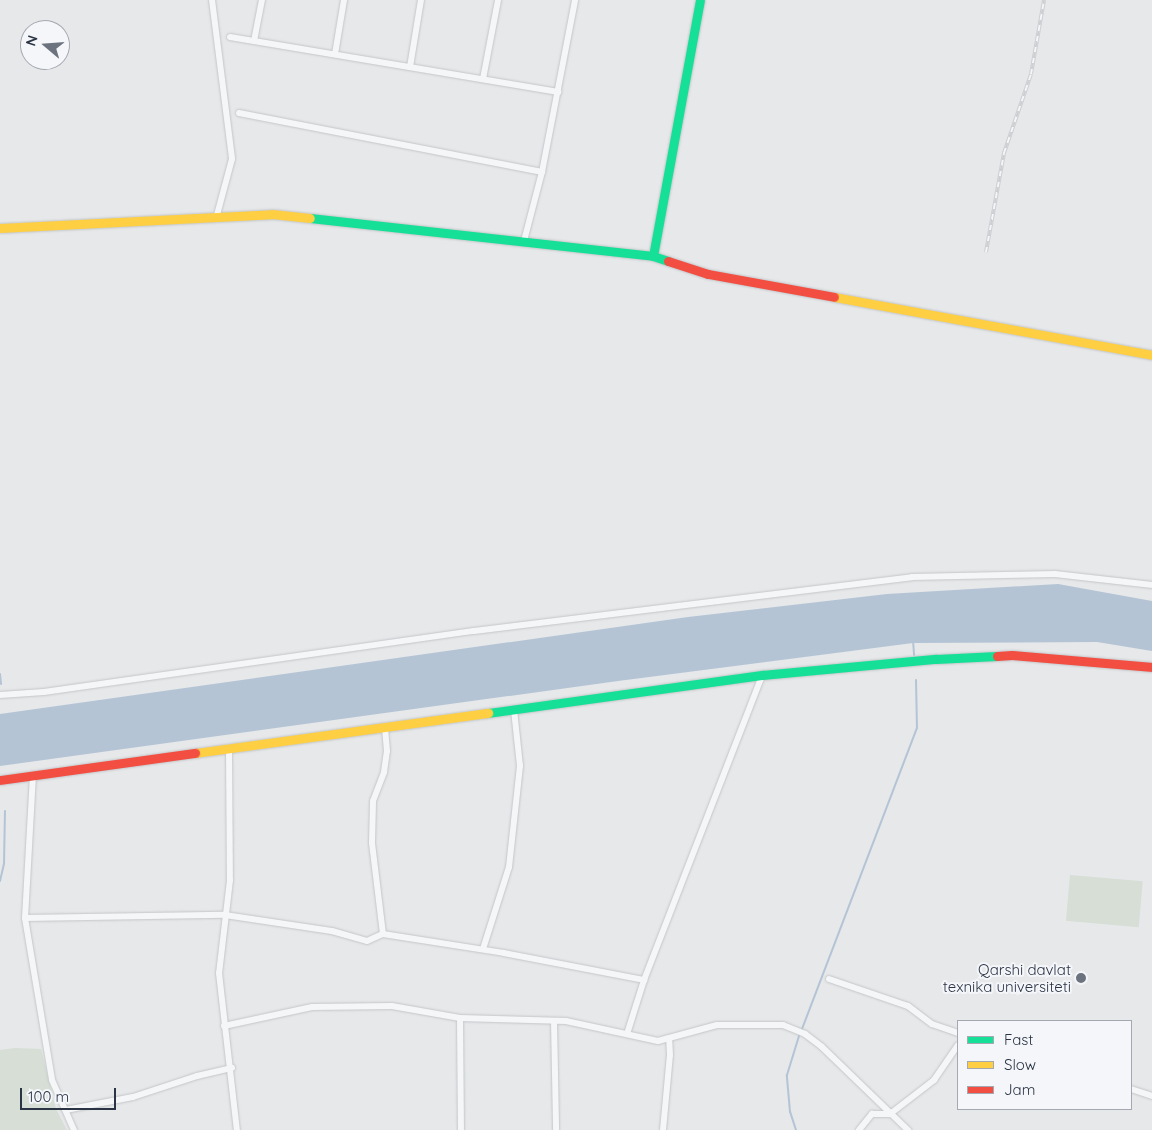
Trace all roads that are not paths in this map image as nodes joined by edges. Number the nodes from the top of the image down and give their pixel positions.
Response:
1 (212, 0) edge
2 (262, 0) edge
3 (344, 0) edge
4 (421, 0) edge
5 (498, 0) edge
6 (575, 0) edge
7 (700, 0) edge
8 (230, 37) dead end
9 (254, 41) junction
10 (335, 54) junction
11 (410, 67) junction
12 (483, 79) junction
13 (558, 92) junction
14 (239, 113) dead end
15 (542, 172) junction
16 (217, 215) junction
17 (0, 228) edge
18 (524, 241) junction
19 (652, 256) junction
20 (1152, 355) edge
21 (1152, 585) edge
22 (1152, 666) edge
23 (762, 675) junction
24 (0, 695) edge
25 (514, 710) junction
26 (385, 727) junction
27 (229, 748) junction
28 (33, 775) junction
29 (0, 780) edge
30 (225, 915) junction
31 (25, 918) junction
32 (383, 934) junction
33 (482, 949) junction
34 (828, 979) dead end
35 (644, 980) junction
36 (460, 1018) junction
37 (554, 1021) junction
38 (224, 1026) junction
39 (957, 1033) edge
40 (627, 1034) junction
41 (670, 1038) junction
42 (957, 1046) edge
43 (232, 1068) junction
44 (1132, 1090) edge
45 (1152, 1096) edge
46 (66, 1110) junction
47 (890, 1114) junction
48 (74, 1130) edge
49 (237, 1130) edge
50 (461, 1130) edge
51 (556, 1130) edge
52 (663, 1130) edge
53 (859, 1130) edge
54 (908, 1130) edge

1 - 16 street
2 - 9 street
3 - 10 street
4 - 11 street
5 - 12 street
6 - 13 street
7 - 19 street
8 - 9 street
9 - 10 street
10 - 11 street
11 - 12 street
12 - 13 street
13 - 15 street
14 - 15 street
15 - 18 street
16 - 17 street
16 - 18 street
18 - 19 street
19 - 20 street
21 - 24 street
22 - 23 street
23 - 25 street
23 - 35 street
25 - 26 street
25 - 33 street
26 - 27 street
26 - 32 street
27 - 28 street
27 - 30 street
28 - 29 street
28 - 31 street
30 - 31 street
30 - 32 street
30 - 38 street
31 - 46 street
32 - 33 street
33 - 35 street
34 - 39 street
35 - 40 street
36 - 37 street
36 - 38 street
36 - 50 street
37 - 40 street
37 - 51 street
38 - 43 street
40 - 41 street
41 - 47 street
41 - 52 street
42 - 47 street
43 - 46 street
43 - 49 street
44 - 45 street
46 - 48 street
47 - 53 street
47 - 54 street

